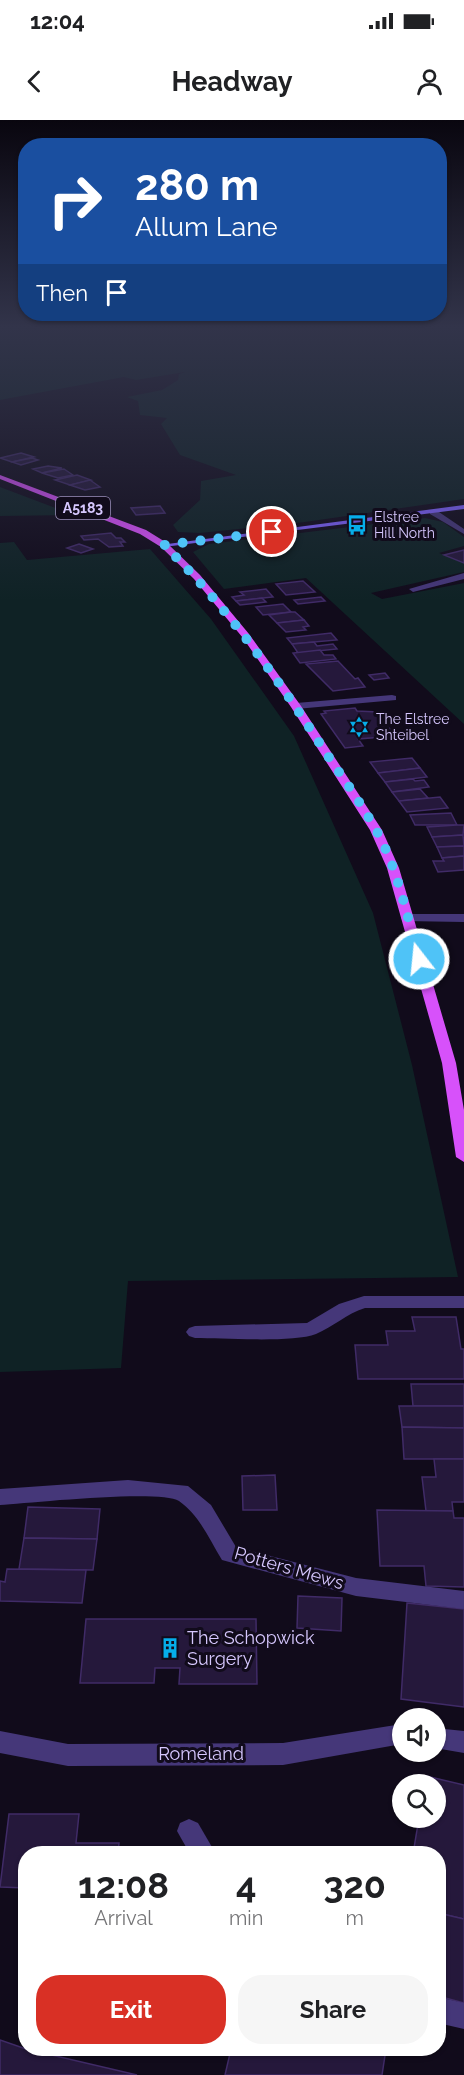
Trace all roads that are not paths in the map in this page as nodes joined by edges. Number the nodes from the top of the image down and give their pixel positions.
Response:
1 (0, 477) edge
2 (464, 507) edge
3 (433, 512) junction
4 (464, 532) edge
5 (164, 545) junction
6 (464, 576) edge
7 (413, 589) dead end
8 (392, 698) dead end
9 (296, 706) junction
10 (407, 918) junction
11 (464, 918) edge
12 (464, 1156) edge
13 (464, 1302) edge
14 (195, 1332) dead end
15 (0, 1497) edge
16 (464, 1600) edge
17 (392, 1736) edge
18 (446, 1740) edge
19 (0, 1742) edge
20 (464, 1742) edge
21 (189, 1831) dead end
22 (199, 1846) edge
23 (446, 2012) edge
24 (464, 2016) edge

1 - 5 main road, A5183
2 - 3 main road
3 - 4 street
3 - 5 main road
5 - 9 main road, A5183
6 - 7 street
8 - 9 street
9 - 10 main road, A5183
10 - 11 street
10 - 12 main road, A5183
13 - 14 street
15 - 16 street, Potters Mews
17 - 19 street, Romeland
18 - 20 street
21 - 22 street
23 - 24 street

